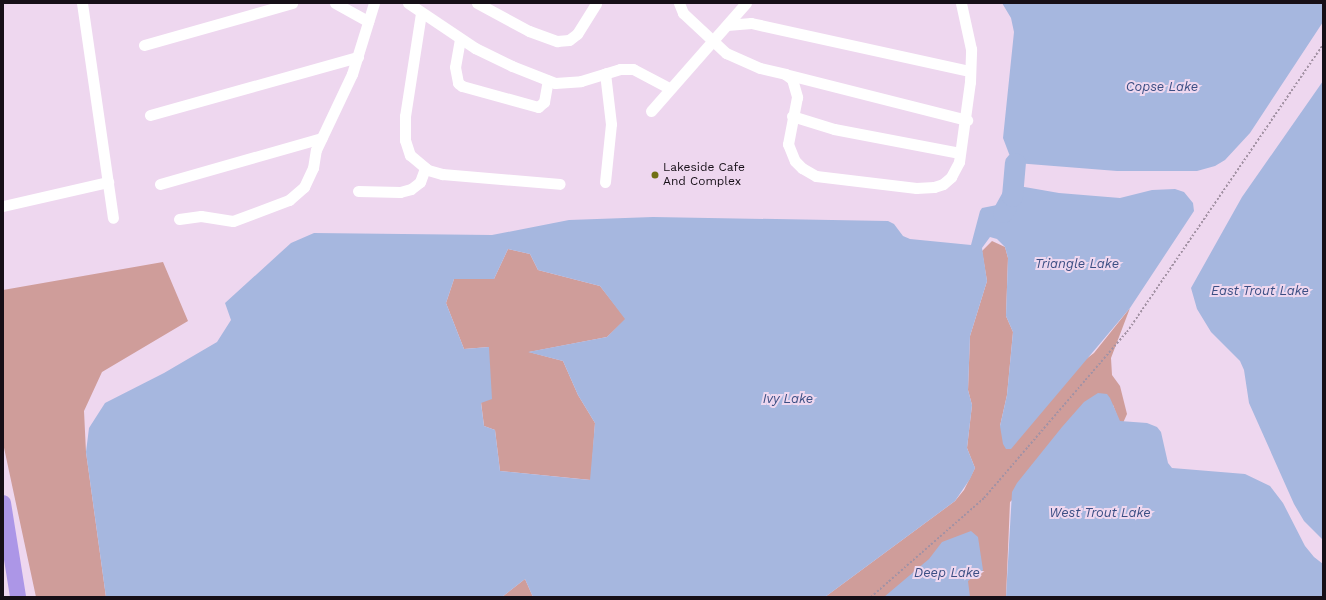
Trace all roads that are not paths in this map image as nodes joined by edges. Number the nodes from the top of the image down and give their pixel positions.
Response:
1 (82, 3) edge
2 (292, 3) edge
3 (335, 3) edge
4 (374, 3) edge
5 (408, 3) edge
6 (477, 3) edge
7 (596, 3) edge
8 (679, 3) edge
9 (746, 3) edge
10 (961, 3) edge
11 (422, 13) junction
12 (368, 21) junction
13 (727, 25) junction
14 (460, 39) junction
15 (713, 40) junction
16 (144, 46) dead end
17 (358, 57) junction
18 (970, 71) junction
19 (605, 73) junction
20 (785, 74) junction
21 (550, 81) junction
22 (669, 88) junction
23 (548, 104) dead end
24 (651, 111) dead end
25 (150, 114) dead end
26 (792, 116) junction
27 (967, 120) junction
28 (322, 138) junction
29 (960, 153) junction
30 (424, 168) junction
31 (108, 182) junction
32 (604, 182) dead end
33 (160, 184) dead end
34 (560, 184) dead end
35 (358, 191) dead end
36 (3, 206) edge
37 (113, 218) dead end
38 (179, 219) dead end
39 (3, 503) edge
40 (18, 597) edge

1 - 31 street
2 - 16 street
3 - 12 street
4 - 12 street
5 - 11 street
6 - 7 street
8 - 15 street
9 - 13 street
10 - 18 street
11 - 14 street
11 - 30 street
12 - 17 street
13 - 15 street
13 - 18 street
14 - 21 street
14 - 21 street
15 - 20 street
15 - 22 street
17 - 25 street
17 - 28 street
18 - 27 street
19 - 21 street
19 - 22 street
19 - 32 street
20 - 26 street
20 - 27 street
21 - 23 street
22 - 24 street
26 - 29 street
26 - 29 street
27 - 29 street
28 - 33 street
28 - 38 street
30 - 34 street
30 - 35 street
31 - 36 street
31 - 37 street
39 - 40 highway

